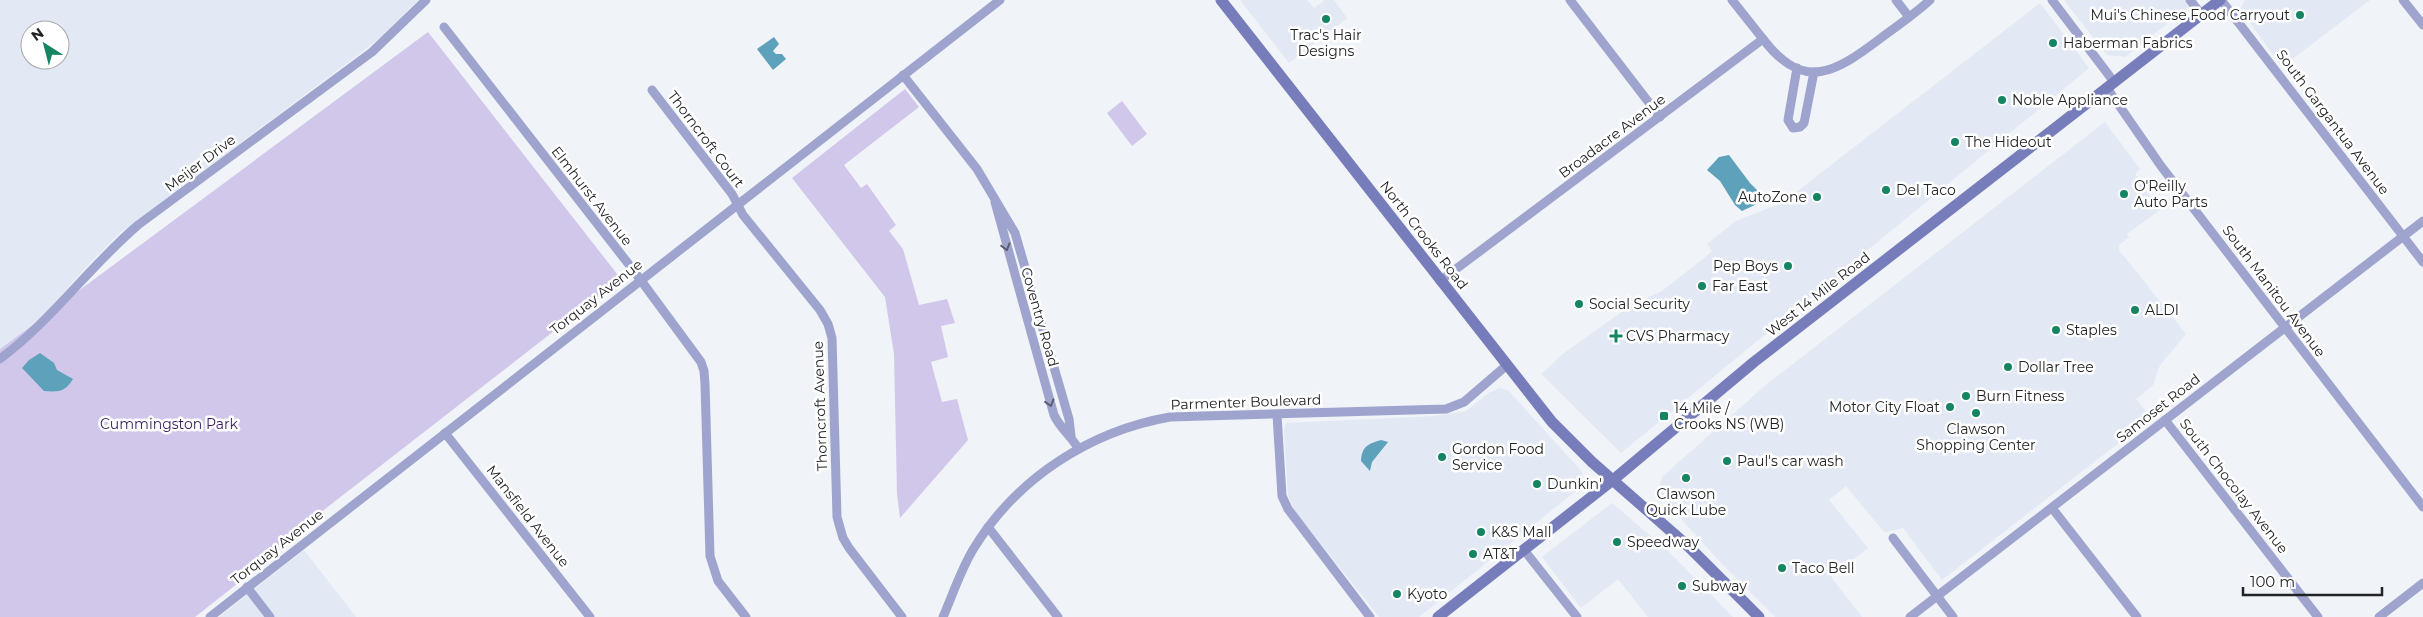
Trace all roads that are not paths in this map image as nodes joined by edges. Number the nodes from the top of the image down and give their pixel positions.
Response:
1 (426, 0) edge
2 (1000, 0) edge
3 (1221, 0) edge
4 (1570, 0) edge
5 (1732, 0) edge
6 (1896, 0) edge
7 (1930, 0) edge
8 (2052, 0) edge
9 (2190, 0) edge
10 (2221, 0) edge
11 (2404, 0) edge
12 (2201, 14) junction
13 (1909, 17) junction
14 (2423, 25) edge
15 (444, 27) dead end
16 (1762, 39) junction
17 (1797, 68) junction
18 (1814, 72) junction
19 (903, 75) junction
20 (2111, 85) junction
21 (652, 90) dead end
22 (1660, 117) junction
23 (994, 200) junction
24 (738, 205) junction
25 (2423, 221) edge
26 (2403, 236) junction
27 (2423, 262) edge
28 (640, 281) junction
29 (1440, 281) junction
30 (2284, 328) junction
31 (0, 360) edge
32 (1507, 365) junction
33 (1277, 415) junction
34 (2165, 420) junction
35 (445, 433) junction
36 (1072, 436) junction
37 (1078, 448) junction
38 (1613, 480) junction
39 (2423, 507) edge
40 (2052, 508) junction
41 (988, 527) junction
42 (1893, 538) dead end
43 (1524, 550) junction
44 (2423, 583) edge
45 (247, 587) junction
46 (1937, 596) junction
47 (210, 617) edge
48 (270, 617) edge
49 (590, 617) edge
50 (746, 617) edge
51 (902, 617) edge
52 (943, 617) edge
53 (1058, 617) edge
54 (1370, 617) edge
55 (1438, 617) edge
56 (1576, 617) edge
57 (1759, 617) edge
58 (1910, 617) edge
59 (1953, 617) edge
60 (2137, 617) edge
61 (2318, 617) edge
62 (2379, 617) edge

1 - 31 street, Meijer Drive
2 - 19 street, Torquay Avenue
3 - 29 main road, North Crooks Road
4 - 22 street
5 - 16 street
6 - 13 street
7 - 13 street
8 - 20 street, South Manitou Avenue
9 - 12 street
10 - 12 main road, West 14 Mile Road
10 - 26 street, South Gargantua Avenue
11 - 14 street
12 - 20 main road, West 14 Mile Road
13 - 18 street
15 - 28 street, Elmhurst Avenue
16 - 17 street
16 - 22 street, Broadacre Avenue
17 - 18 street
17 - 18 street
19 - 23 street, Coventry Road
19 - 24 street, Torquay Avenue
20 - 30 street, South Manitou Avenue
20 - 38 main road, West 14 Mile Road
21 - 24 street, Thorncroft Court
22 - 29 street, Broadacre Avenue
23 - 36 street, Coventry Road
23 -> 36 street, Coventry Road
24 - 28 street, Torquay Avenue
24 - 51 street, Thorncroft Avenue
25 - 26 street, Samoset Road
26 - 27 street, South Gargantua Avenue
26 - 30 street, Samoset Road
28 - 35 street, Torquay Avenue
28 - 50 street, Elmhurst Avenue
29 - 32 main road, North Crooks Road
30 - 34 street, Samoset Road
30 - 39 street, South Manitou Avenue
32 - 33 street, Parmenter Boulevard
32 - 38 main road, North Crooks Road
33 - 37 street, Parmenter Boulevard
33 - 54 street
34 - 40 street, Samoset Road
34 - 61 street, South Chocolay Avenue
35 - 45 street, Torquay Avenue
35 - 49 street, Mansfield Avenue
36 - 37 street, Coventry Road
37 - 41 street, Parmenter Boulevard
38 - 43 main road, West 14 Mile Road
38 - 57 main road, North Crooks Road
40 - 46 street, Samoset Road
40 - 60 street
41 - 52 street, Parmenter Boulevard
41 - 53 street
42 - 46 street
43 - 55 main road, West 14 Mile Road
43 - 56 street
44 - 62 street
45 - 47 street, Torquay Avenue
45 - 48 street
46 - 58 street, Samoset Road
46 - 59 street

